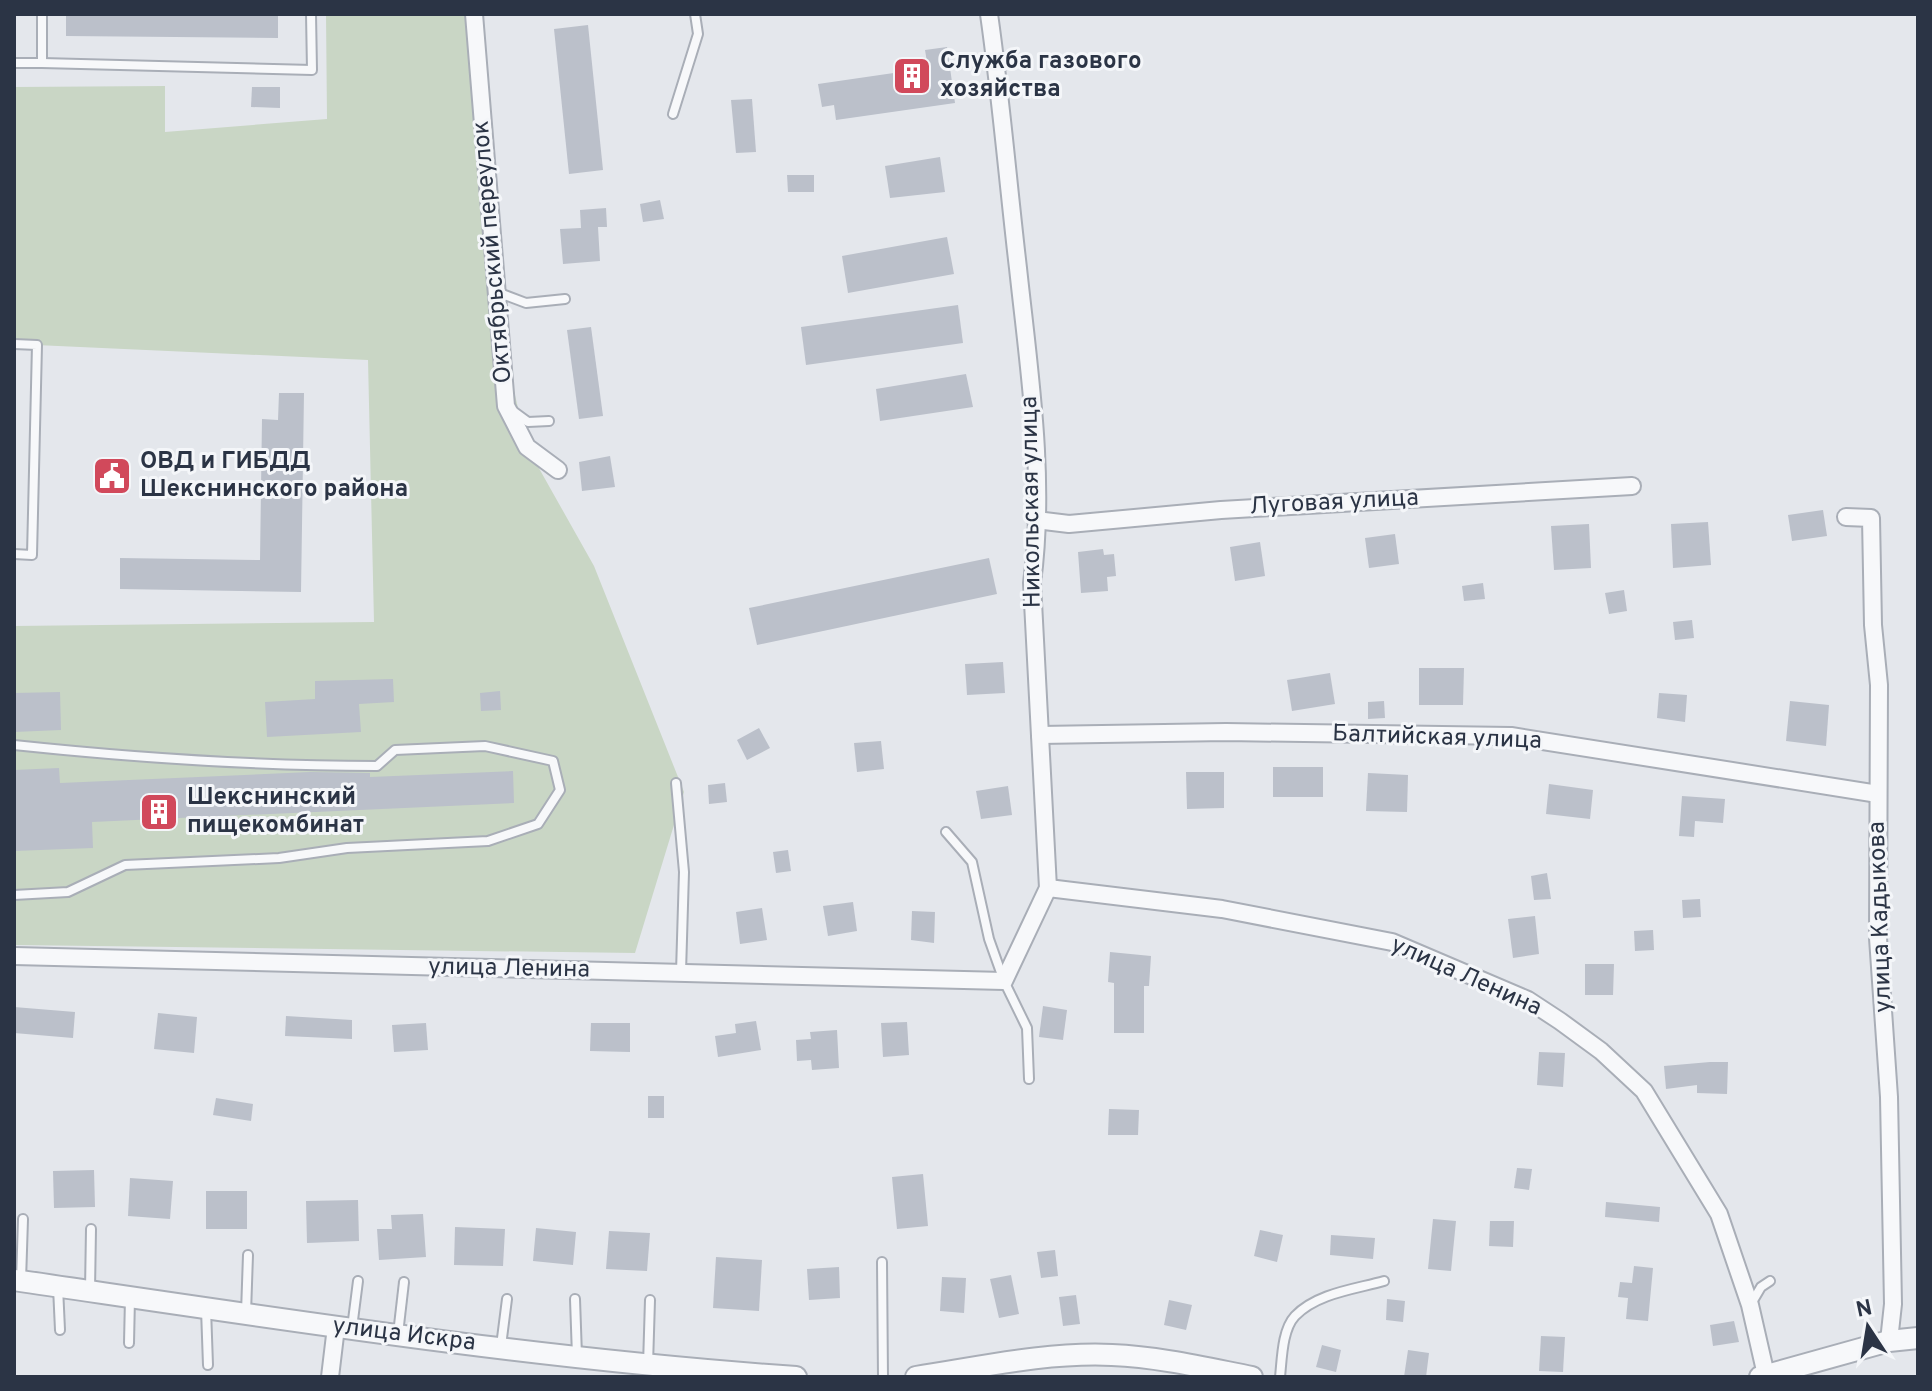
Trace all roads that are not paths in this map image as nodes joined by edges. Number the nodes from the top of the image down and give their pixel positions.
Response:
1 (42, 14) edge
2 (311, 14) edge
3 (474, 14) edge
4 (695, 14) edge
5 (989, 14) edge
6 (14, 63) edge
7 (42, 63) junction
8 (673, 114) dead end
9 (497, 292) junction
10 (565, 299) dead end
11 (14, 344) edge
12 (506, 406) junction
13 (549, 421) dead end
14 (558, 470) dead end
15 (1632, 486) dead end
16 (1846, 517) dead end
17 (1036, 520) junction
18 (14, 554) edge
19 (1040, 735) junction
20 (14, 745) edge
21 (676, 783) dead end
22 (1878, 794) junction
23 (946, 832) dead end
24 (1048, 888) junction
25 (14, 895) edge
26 (14, 956) edge
27 (681, 973) junction
28 (1004, 981) junction
29 (1029, 1079) dead end
30 (23, 1219) dead end
31 (91, 1229) dead end
32 (248, 1255) dead end
33 (882, 1262) dead end
34 (18, 1281) edge
35 (358, 1281) dead end
36 (1384, 1281) dead end
37 (1770, 1281) dead end
38 (404, 1282) dead end
39 (58, 1287) junction
40 (90, 1291) junction
41 (130, 1297) junction
42 (507, 1299) dead end
43 (575, 1299) dead end
44 (650, 1300) dead end
45 (1750, 1305) junction
46 (206, 1308) junction
47 (246, 1314) junction
48 (344, 1328) junction
49 (60, 1330) dead end
50 (398, 1335) junction
51 (1918, 1338) edge
52 (1889, 1341) junction
53 (129, 1343) dead end
54 (501, 1347) junction
55 (577, 1357) junction
56 (208, 1365) dead end
57 (661, 1370) edge
58 (1763, 1376) edge
59 (330, 1377) edge
60 (796, 1377) edge
61 (883, 1377) edge
62 (916, 1377) edge
63 (1252, 1377) edge
64 (1280, 1377) edge

1 - 7 lane
2 - 7 lane
3 - 9 street, Октябрьский переулок
4 - 8 lane
5 - 17 street, Никольская улица
6 - 7 lane
9 - 10 lane
9 - 12 street, Октябрьский переулок
11 - 18 lane
12 - 13 lane
12 - 14 street, Октябрьский переулок
15 - 17 street, Луговая улица
16 - 22 street, улица Кадыкова
17 - 19 street, Никольская улица
19 - 22 street, Балтийская улица
19 - 24 street, Никольская улица
20 - 25 lane
21 - 27 lane
22 - 52 street, улица Кадыкова
23 - 28 lane
24 - 28 street, Никольская улица
24 - 45 street, улица Ленина
26 - 27 street, улица Ленина
27 - 28 street, улица Ленина
28 - 29 lane
30 - 34 lane
31 - 40 lane
32 - 47 lane
33 - 61 lane
34 - 39 street, улица Искра
35 - 48 lane
36 - 64 lane
37 - 45 lane
38 - 50 lane
39 - 40 street, улица Искра
39 - 49 lane
40 - 41 street, улица Искра
41 - 46 street, улица Искра
41 - 53 lane
42 - 54 lane
43 - 55 lane
44 - 57 lane
45 - 58 street, улица Ленина
46 - 47 street, улица Искра
46 - 56 lane
47 - 48 street, улица Искра
48 - 50 street, улица Искра
48 - 59 street
50 - 54 street, улица Искра
51 - 52 street
52 - 58 street
54 - 55 street, улица Искра
55 - 57 street, улица Искра
57 - 60 street, улица Искра
62 - 63 street

